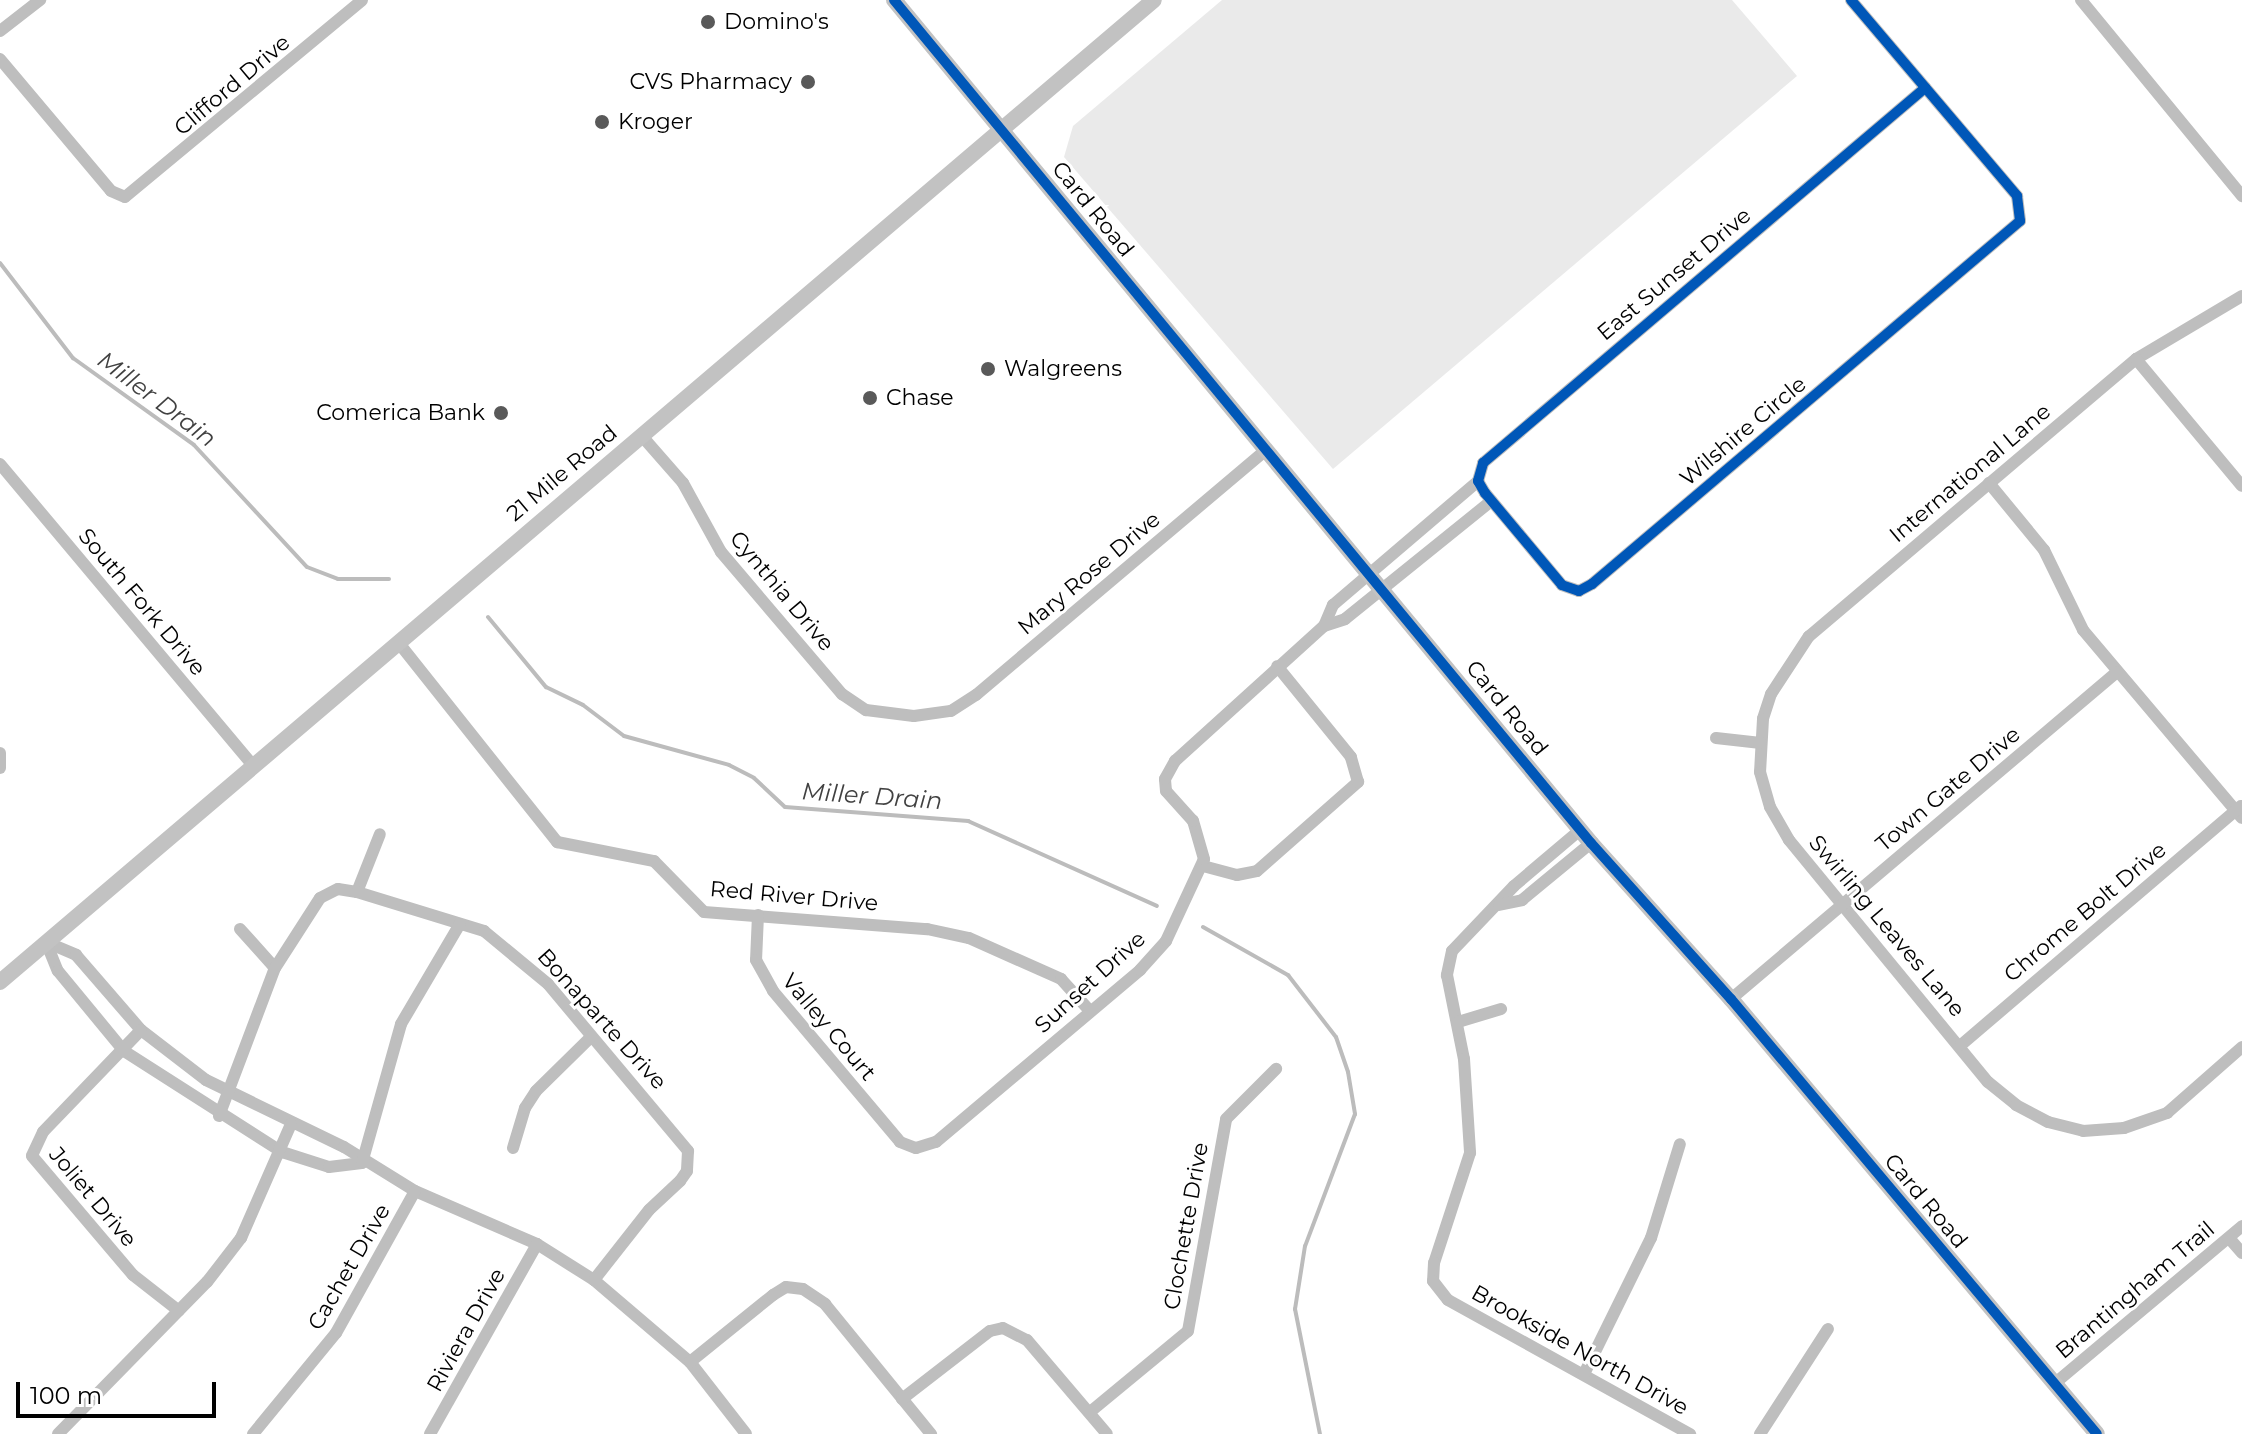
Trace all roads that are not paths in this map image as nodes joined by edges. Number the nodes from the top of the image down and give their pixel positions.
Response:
1 (40, 0) edge
2 (362, 0) edge
3 (894, 0) edge
4 (1154, 0) edge
5 (1851, 0) edge
6 (2081, 0) edge
7 (0, 31) edge
8 (0, 59) edge
9 (1925, 88) junction
10 (1002, 128) junction
11 (2242, 196) edge
12 (2242, 296) edge
13 (2136, 359) junction
14 (641, 435) junction
15 (1267, 449) junction
16 (0, 464) edge
17 (1478, 481) junction
18 (1989, 483) junction
19 (2242, 486) edge
20 (1491, 501) junction
21 (1370, 571) junction
22 (1385, 588) junction
23 (1324, 626) junction
24 (398, 642) junction
25 (1277, 666) junction
26 (2117, 672) junction
27 (931, 715) joint
28 (1763, 719) joint
29 (1716, 738) dead end
30 (1761, 743) junction
31 (0, 754) edge
32 (253, 766) junction
33 (0, 768) edge
34 (2240, 811) edge
35 (380, 834) dead end
36 (1586, 836) junction
37 (1203, 866) junction
38 (357, 892) junction
39 (1843, 903) junction
40 (758, 915) junction
41 (460, 924) junction
42 (240, 929) dead end
43 (46, 942) junction
44 (275, 968) junction
45 (0, 982) edge
46 (1731, 999) junction
47 (1501, 1009) dead end
48 (1090, 1011) junction
49 (1458, 1022) junction
50 (141, 1030) junction
51 (591, 1037) junction
52 (1961, 1045) junction
53 (2242, 1047) edge
54 (124, 1051) junction
55 (1276, 1069) dead end
56 (228, 1093) junction
57 (219, 1116) junction
58 (291, 1124) junction
59 (1680, 1144) dead end
60 (909, 1146) joint
61 (513, 1148) dead end
62 (282, 1152) junction
63 (362, 1163) junction
64 (415, 1191) junction
65 (2242, 1226) edge
66 (2229, 1238) junction
67 (537, 1244) junction
68 (2242, 1253) edge
69 (594, 1280) junction
70 (179, 1311) junction
71 (1828, 1329) dead end
72 (690, 1362) junction
73 (1584, 1374) junction
74 (2054, 1384) junction
75 (902, 1399) junction
76 (1090, 1412) junction
77 (58, 1434) edge
78 (253, 1434) edge
79 (430, 1434) edge
80 (746, 1434) edge
81 (931, 1434) edge
82 (1107, 1434) edge
83 (1690, 1434) edge
84 (1760, 1434) edge
85 (2097, 1434) edge

1 - 7 street
2 - 8 street, Clifford Drive
3 - 10 street, Card Road
4 - 10 street, 21 Mile Road
5 - 9 street
6 - 11 street
9 - 17 street, East Sunset Drive
9 - 20 street, Wilshire Circle
10 - 14 street, 21 Mile Road
10 - 15 street, Card Road
12 - 13 street, International Lane
13 - 18 street, International Lane
13 - 19 street
14 - 24 street, 21 Mile Road
14 - 27 street, Cynthia Drive
15 - 21 street, Card Road
15 - 27 street, Mary Rose Drive
16 - 32 street, South Fork Drive
17 - 20 street
17 - 21 street, East Sunset Drive
18 - 26 street
18 - 28 street, International Lane
20 - 22 street
21 - 22 street, Card Road
21 - 23 street
22 - 23 street
22 - 36 street, Card Road
23 - 25 street
24 - 32 street, 21 Mile Road
24 - 40 street, Red River Drive
25 - 37 street
25 - 37 street
26 - 34 street
26 - 39 street, Town Gate Drive
28 - 30 street, Swirling Leaves Lane
29 - 30 street
30 - 39 street, Swirling Leaves Lane
31 - 33 street
32 - 43 street, 21 Mile Road
34 - 52 street, Chrome Bolt Drive
35 - 38 street
36 - 46 street, Card Road
36 - 49 street, Brookside North Drive
37 - 48 street, Sunset Drive
38 - 41 street, Bonaparte Drive
38 - 44 street
39 - 46 street, Town Gate Drive
39 - 52 street, Swirling Leaves Lane
40 - 48 street, Red River Drive
40 - 60 street, Valley Court
41 - 51 street, Bonaparte Drive
41 - 63 street
42 - 44 street
43 - 45 street, 21 Mile Road
43 - 50 street
43 - 54 street
44 - 56 street
46 - 74 street, Card Road
47 - 49 street
48 - 60 street, Sunset Drive
49 - 73 street, Brookside North Drive
50 - 54 street, Joliet Drive
50 - 56 street
51 - 61 street
51 - 69 street, Bonaparte Drive
52 - 53 street, Swirling Leaves Lane
54 - 57 street
54 - 70 street, Joliet Drive
55 - 76 street, Clochette Drive
56 - 57 street
56 - 58 street
57 - 62 street
58 - 62 street
58 - 63 street
59 - 73 street
62 - 63 street
62 - 70 street
63 - 64 street
64 - 67 street
64 - 78 street, Cachet Drive
65 - 66 street, Brantingham Trail
66 - 68 street
66 - 74 street, Brantingham Trail
67 - 69 street
67 - 79 street, Riviera Drive
69 - 72 street
70 - 77 street
71 - 84 street
72 - 75 street
72 - 80 street
73 - 83 street, Brookside North Drive
74 - 85 street, Card Road
75 - 76 street
75 - 81 street
76 - 82 street

